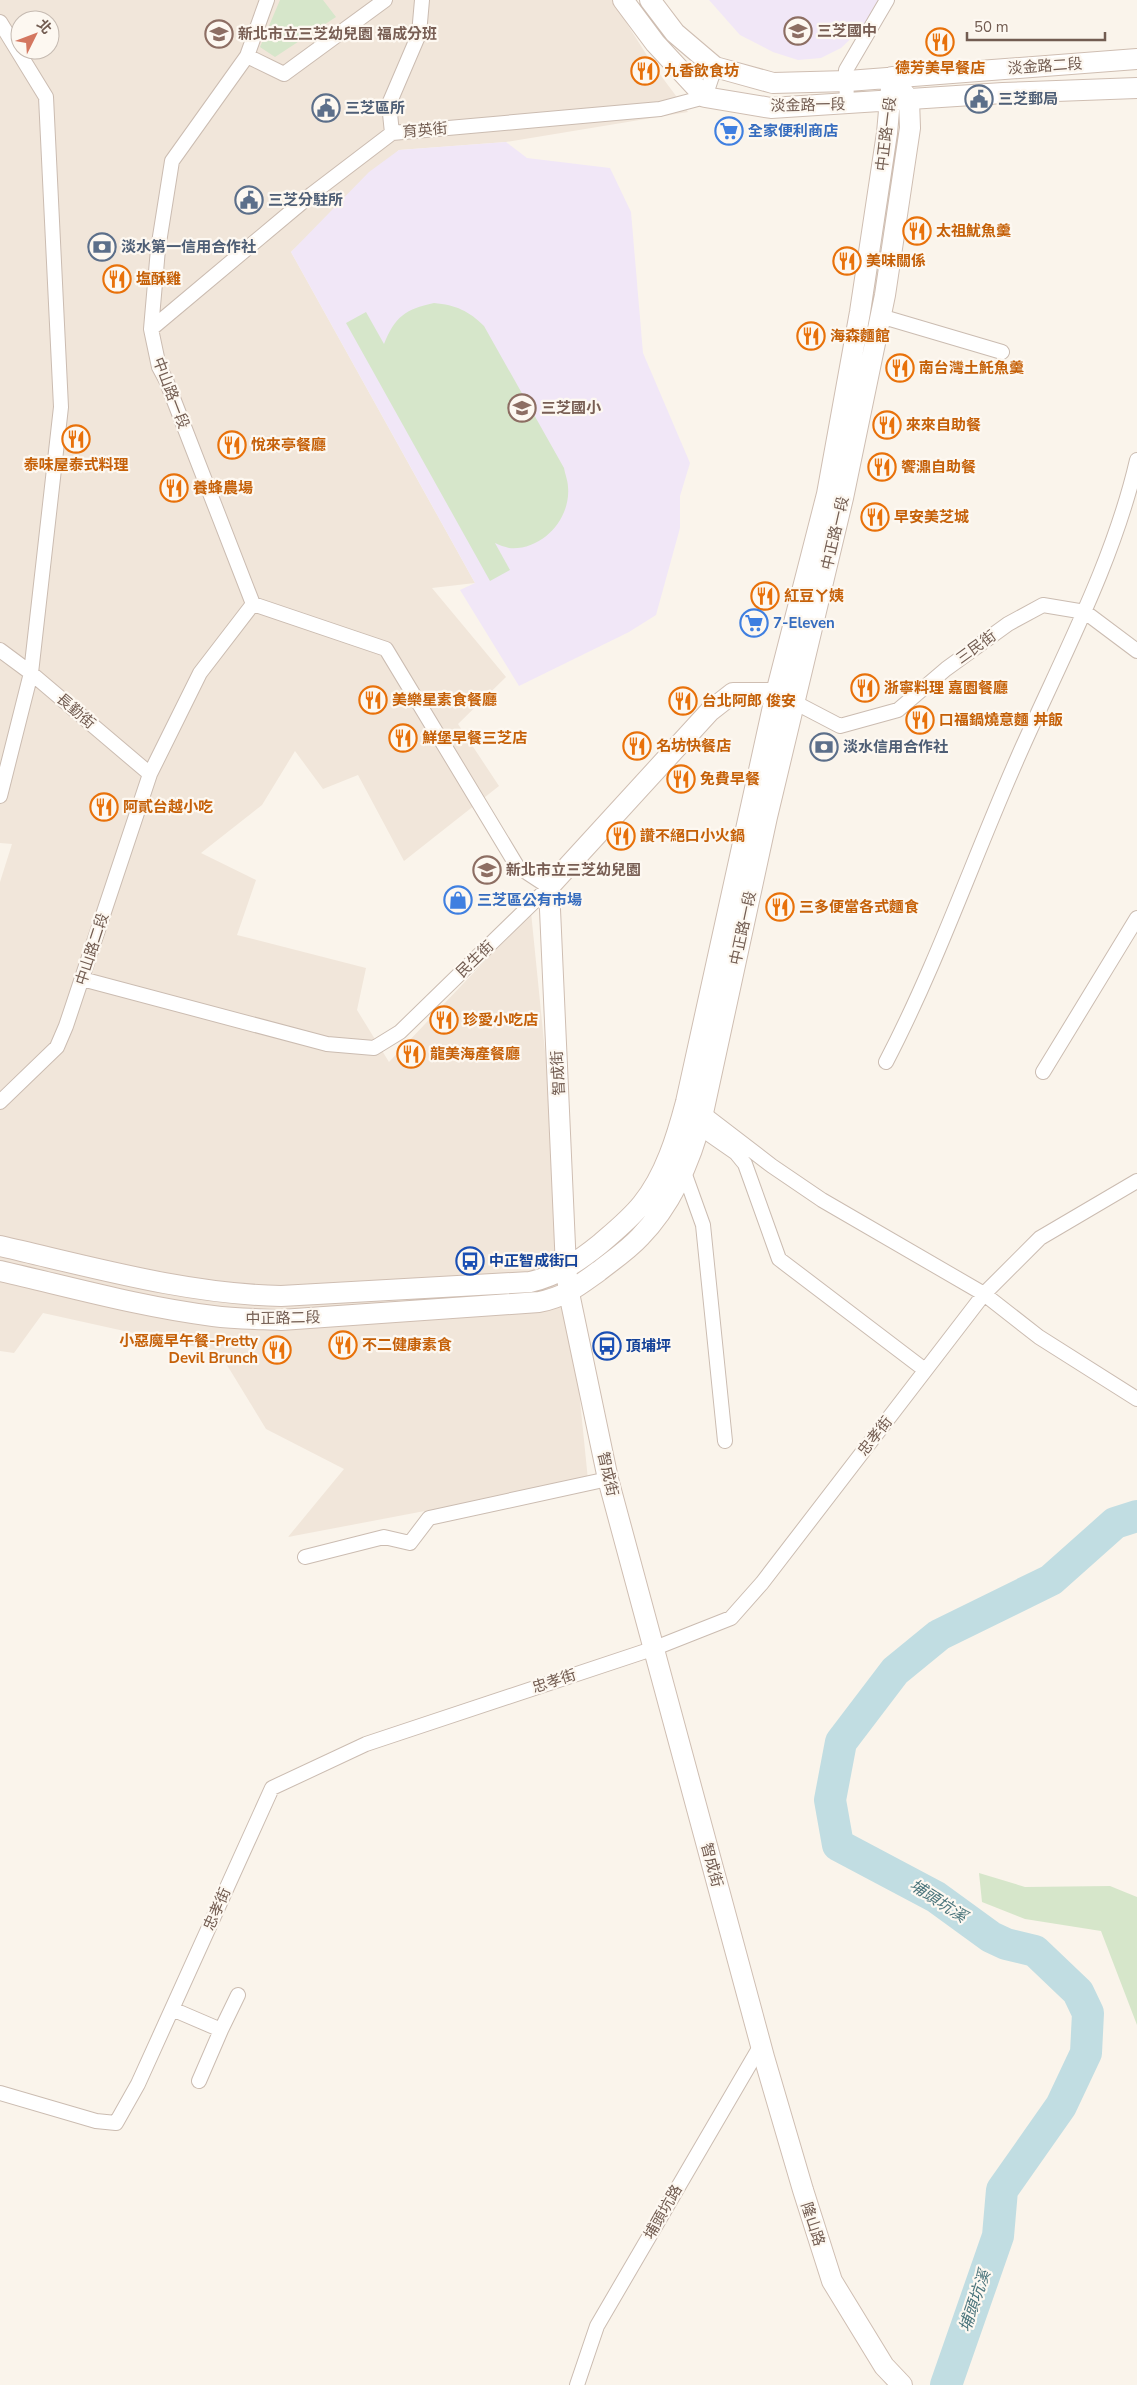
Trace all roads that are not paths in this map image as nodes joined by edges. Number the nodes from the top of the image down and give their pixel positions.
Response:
1 (267, 0) edge
2 (385, 0) edge
3 (422, 0) edge
4 (623, 0) edge
5 (650, 0) edge
6 (887, 0) edge
7 (0, 22) edge
8 (248, 56) junction
9 (1137, 59) edge
10 (714, 67) junction
11 (892, 78) junction
12 (848, 81) junction
13 (1137, 88) edge
14 (705, 97) junction
15 (899, 101) junction
16 (847, 105) junction
17 (392, 133) junction
18 (880, 316) junction
19 (151, 329) junction
20 (1002, 352) dead end
21 (1137, 460) edge
22 (253, 604) junction
23 (1085, 612) junction
24 (0, 650) edge
25 (1137, 650) edge
26 (31, 673) junction
27 (776, 693) junction
28 (794, 702) junction
29 (150, 774) junction
30 (0, 796) edge
31 (549, 887) junction
32 (1137, 918) edge
33 (82, 979) junction
34 (886, 1062) dead end
35 (1043, 1072) dead end
36 (0, 1102) edge
37 (701, 1120) junction
38 (666, 1160) junction
39 (684, 1172) junction
40 (1137, 1180) edge
41 (0, 1246) edge
42 (566, 1268) junction
43 (0, 1271) edge
44 (569, 1293) junction
45 (984, 1294) junction
46 (926, 1370) junction
47 (1137, 1399) edge
48 (724, 1441) dead end
49 (608, 1478) junction
50 (305, 1556) dead end
51 (655, 1648) junction
52 (238, 1995) dead end
53 (172, 2009) junction
54 (221, 2030) junction
55 (761, 2045) junction
56 (199, 2081) dead end
57 (0, 2092) edge
58 (577, 2385) edge
59 (902, 2385) edge

1 - 8 street, 中山路一段
2 - 8 street
3 - 17 street
4 - 14 main road
5 - 10 main road, 淡金路一段
6 - 12 street
7 - 26 street
8 - 19 street, 中山路一段
9 - 11 main road, 淡金路二段
10 - 12 main road, 淡金路一段
10 - 14 street
11 - 12 main road, 淡金路一段
11 - 15 main road, 中正路一段
12 - 16 street
13 - 15 main road, 淡金路二段
14 - 16 main road, 淡金路一段
14 - 17 street, 育英街
15 - 16 main road, 淡金路一段
15 - 18 main road, 中正路一段
15 - 27 main road, 中正路一段
17 - 19 street, 育英街
18 - 20 street
18 - 28 main road, 中正路一段
19 - 22 street, 中山路一段
21 - 23 street
22 - 29 street
22 - 31 street
23 - 25 street
23 - 28 street, 三民街
23 - 34 street
24 - 26 street, 長勤街
26 - 29 street, 長勤街
26 - 30 street
27 - 28 main road, 民生街
27 - 31 main road, 民生街
27 - 38 main road, 中正路一段
28 - 37 main road, 中正路一段
29 - 33 street, 中山路二段
31 - 33 street, 民生街
31 - 42 main road, 智成街
32 - 35 street
33 - 36 street, 中山路二段
37 - 39 main road, 中正路一段
37 - 45 street
37 - 46 street
38 - 39 street
38 - 42 main road, 中正路一段
39 - 44 main road, 中正路一段
39 - 48 street
40 - 45 street, 忠孝街
41 - 42 main road, 中正路二段
42 - 44 main road, 智成街
43 - 44 main road, 中正路二段
44 - 49 main road, 智成街
45 - 46 street, 忠孝街
45 - 47 street
46 - 51 street, 忠孝街
49 - 50 street
49 - 51 main road, 智成街
51 - 53 street, 忠孝街
51 - 55 main road, 智成街
52 - 54 street
53 - 54 street
53 - 57 street, 忠孝街
54 - 56 street
55 - 58 street, 埔頭坑路
55 - 59 main road, 隆山路

